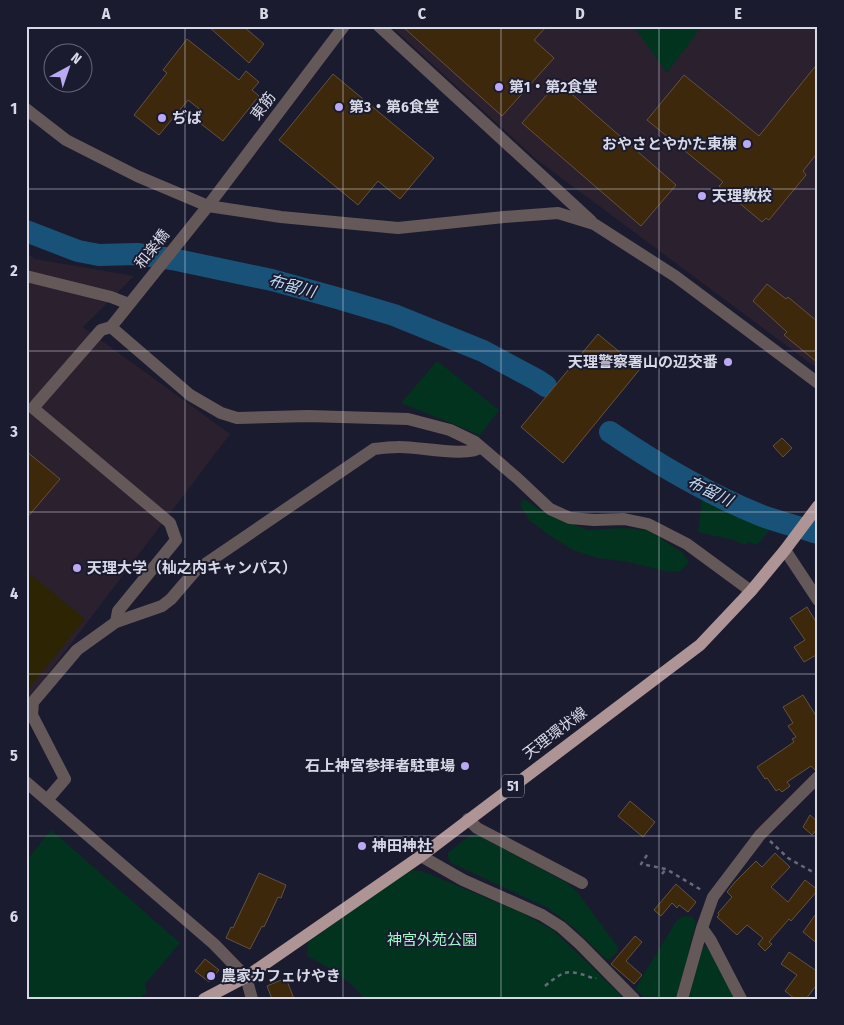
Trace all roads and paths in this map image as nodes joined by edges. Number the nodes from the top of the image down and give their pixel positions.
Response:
1 (344, 26) edge
2 (379, 26) edge
3 (26, 109) edge
4 (208, 206) junction
5 (594, 224) junction
6 (187, 232) joint
7 (26, 276) edge
8 (129, 304) junction
9 (112, 327) junction
10 (818, 383) edge
11 (481, 447) junction
12 (814, 511) edge
13 (785, 550) junction
14 (750, 591) junction
15 (818, 600) edge
16 (116, 622) junction
17 (818, 777) edge
18 (26, 782) edge
19 (47, 800) junction
20 (468, 819) junction
21 (760, 835) junction
22 (648, 855) dead end
23 (421, 856) junction
24 (666, 869) junction
25 (662, 874) dead end
26 (818, 875) edge
27 (582, 883) dead end
28 (713, 897) junction
29 (702, 928) junction
30 (610, 975) junction
31 (246, 977) junction
32 (546, 986) dead end
33 (204, 999) edge
34 (252, 999) edge
35 (634, 999) edge
36 (682, 999) edge
37 (741, 999) edge

1 - 4 street, 東筋
2 - 5 street
3 - 4 street
4 - 5 street
4 - 6 street, 東筋
5 - 10 street
6 - 8 street, 和楽橋
7 - 8 street
8 - 9 street, 和楽橋
9 - 11 street
9 - 16 street
11 - 14 street
11 - 16 street
12 - 13 main road, 天理環状線 / 51
13 - 14 main road, 天理環状線 / 51
13 - 15 street
14 - 20 main road, 天理環状線 / 51
16 - 19 street
17 - 21 street
18 - 19 street
19 - 31 street
20 - 23 main road, 天理環状線 / 51
20 - 27 street
21 - 26 path
21 - 28 street
22 - 24 path
23 - 30 street
23 - 31 main road, 天理環状線 / 51
24 - 25 path
24 - 28 path
28 - 29 street
29 - 36 street
29 - 37 street
30 - 32 path
30 - 35 street
31 - 33 main road, 天理環状線 / 51
31 - 34 street

